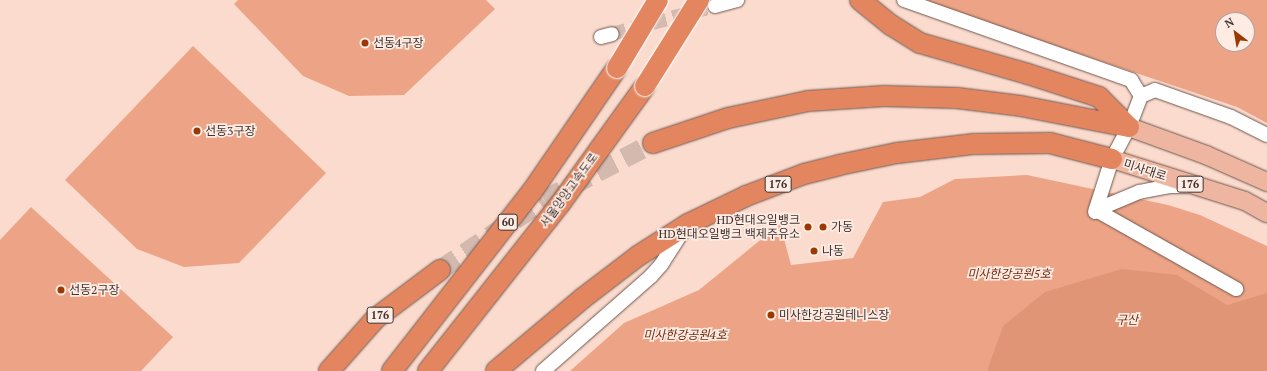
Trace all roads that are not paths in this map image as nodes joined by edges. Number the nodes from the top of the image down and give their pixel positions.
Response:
1 (658, 0) edge
2 (737, 0) edge
3 (860, 0) edge
4 (904, 0) edge
5 (707, 3) edge
6 (1141, 96) junction
7 (1129, 127) junction
8 (1267, 136) edge
9 (653, 143) tunnel mouth
10 (1112, 159) junction
11 (1267, 182) edge
12 (1199, 187) junction
13 (1095, 211) junction
14 (1267, 213) edge
15 (688, 224) junction
16 (440, 270) tunnel mouth
17 (1236, 289) dead end
18 (329, 371) edge
19 (392, 371) edge
20 (428, 371) edge
21 (496, 371) edge
22 (544, 371) edge

1 - 19 highway, 60, bridge
2 - 5 street
3 - 7 highway
4 - 6 street
5 - 20 highway, 서울양양고속도로 / 60, bridge
6 - 7 street
6 - 8 street
7 - 9 highway
7 - 10 street
7 - 11 main road
10 - 12 main road, 미사대로 / 176
10 - 13 street
10 - 15 highway, 176
12 - 13 street
12 - 14 main road, 미사대로 / 176
13 - 17 street
15 - 21 highway, 176
15 - 22 street
16 - 18 highway, 176

